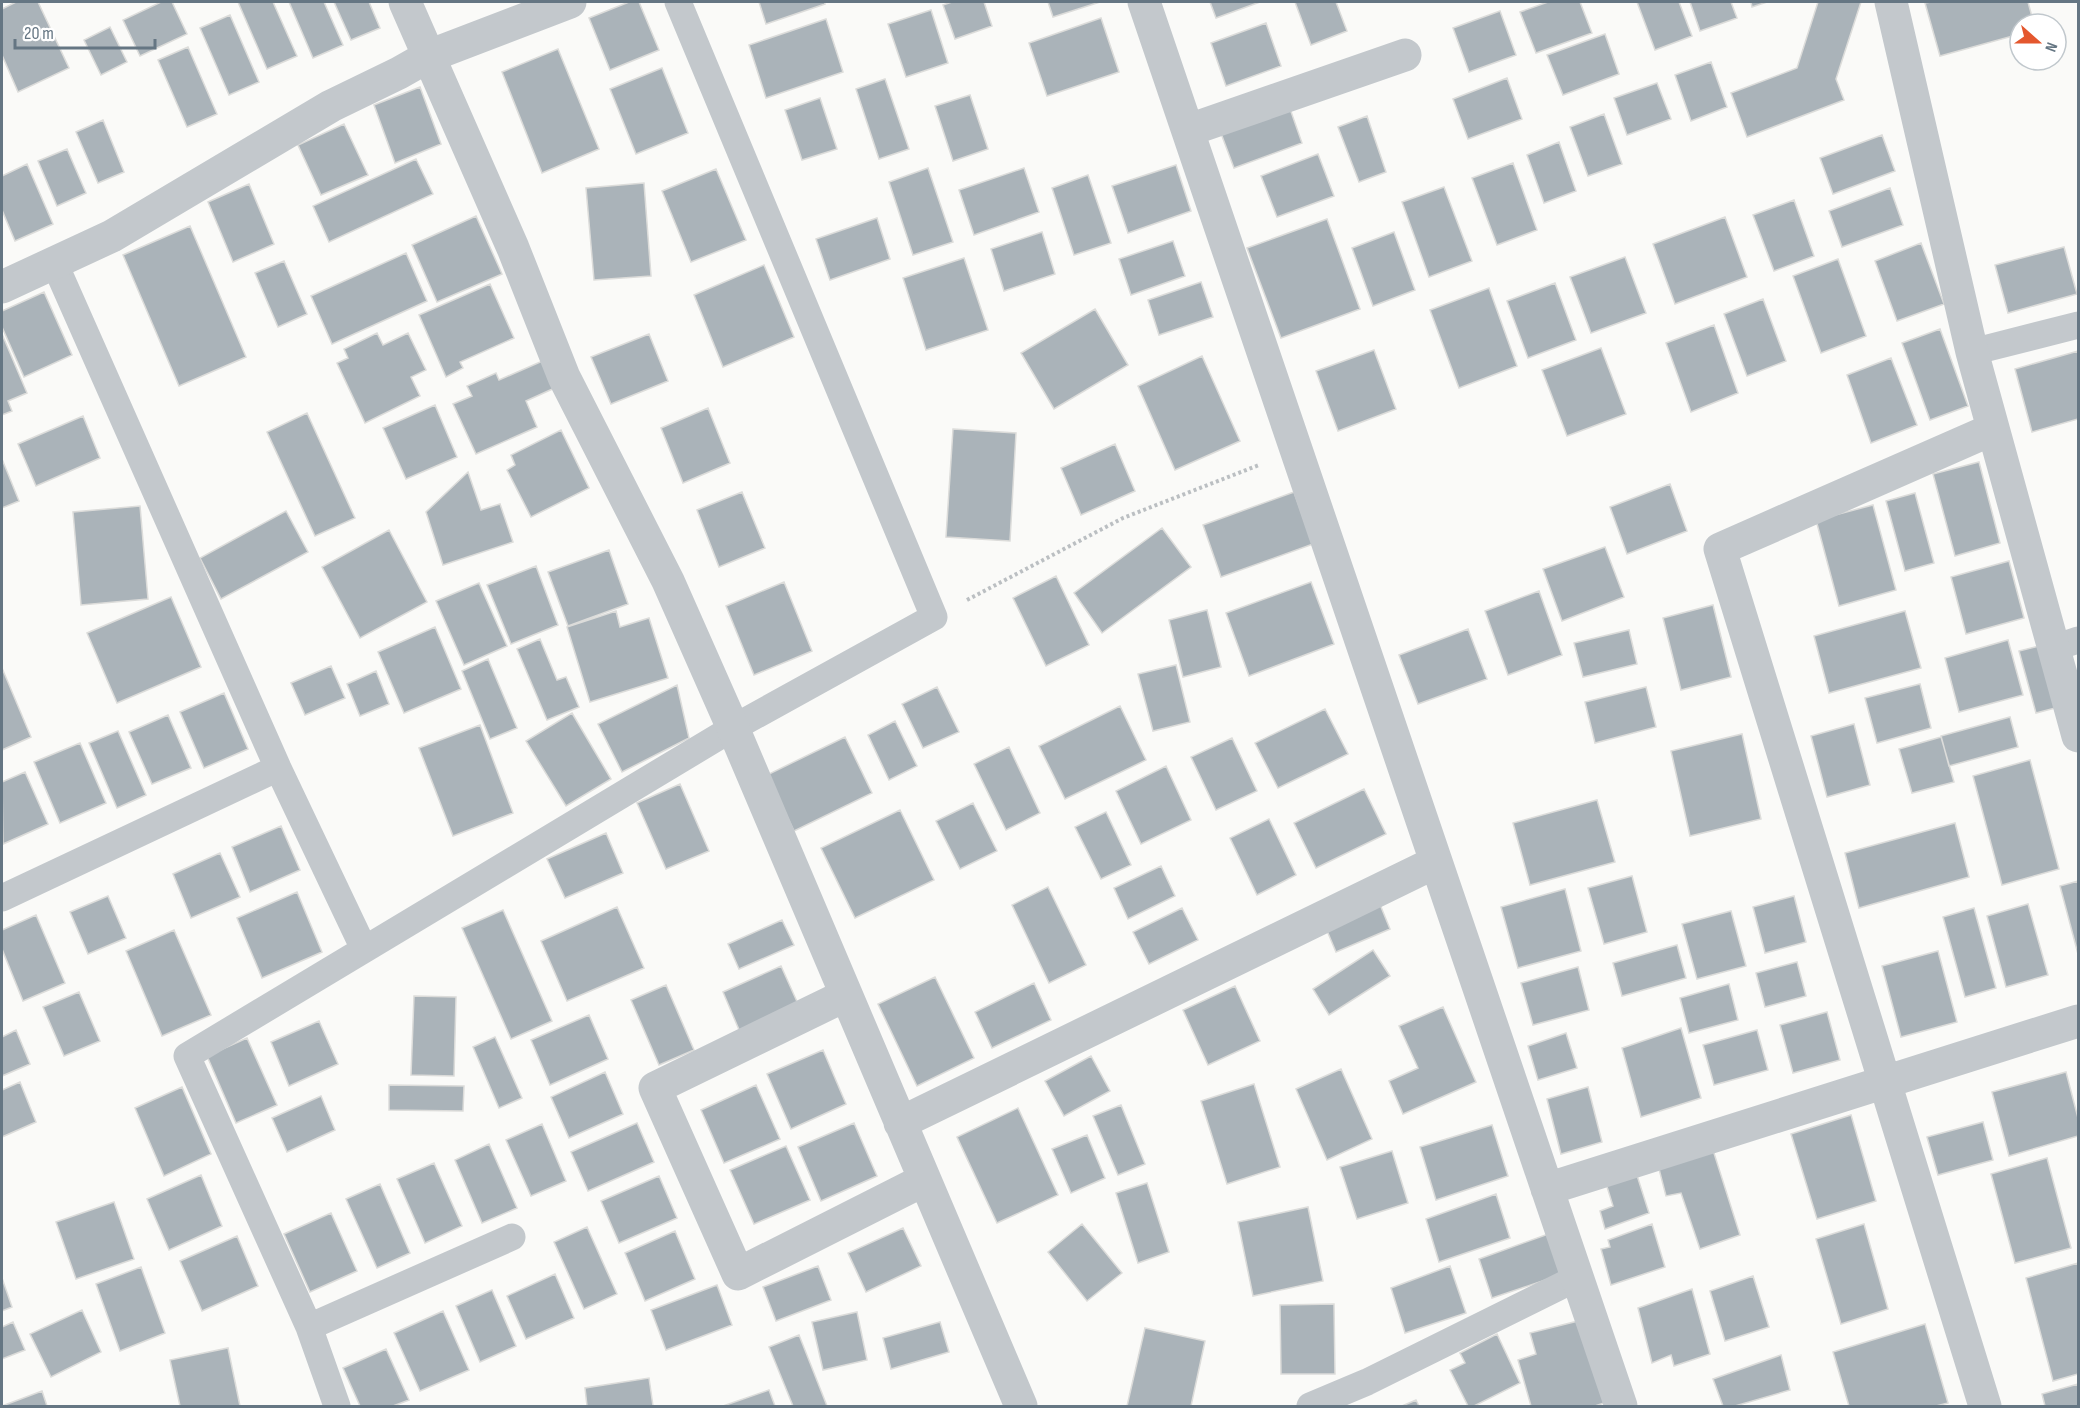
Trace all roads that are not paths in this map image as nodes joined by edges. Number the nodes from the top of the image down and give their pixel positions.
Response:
1 (405, 2) edge
2 (678, 2) edge
3 (1144, 2) edge
4 (1892, 2) edge
5 (564, 3) edge
6 (1405, 55) dead end
7 (429, 56) junction
8 (1189, 130) junction
9 (54, 262) junction
10 (4, 280) edge
11 (2079, 325) edge
12 (1972, 352) junction
13 (1993, 429) junction
14 (2066, 644) edge
15 (733, 728) junction
16 (2079, 736) edge
17 (278, 768) junction
18 (1436, 862) junction
19 (2, 898) edge
20 (364, 949) junction
21 (846, 995) junction
22 (2079, 1021) edge
23 (1884, 1083) junction
24 (900, 1123) junction
25 (924, 1180) junction
26 (1547, 1189) junction
27 (512, 1237) dead end
28 (1577, 1278) junction
29 (309, 1327) junction
30 (337, 1407) edge
31 (1021, 1407) edge
32 (1310, 1407) edge
33 (1621, 1407) edge
34 (1985, 1407) edge

1 - 7 street
2 - 15 lane
3 - 8 street
4 - 12 street
5 - 7 street
6 - 8 street
7 - 9 street
7 - 15 street
8 - 18 street
9 - 10 street
9 - 17 lane
11 - 12 lane
12 - 13 street
13 - 14 street
13 - 23 street
14 - 16 street
15 - 20 lane
15 - 21 street
17 - 19 lane
17 - 20 lane
18 - 24 street
18 - 26 street
20 - 29 lane
21 - 24 street
21 - 25 street
22 - 23 street
23 - 26 street
23 - 34 street
24 - 25 street
25 - 31 street
26 - 28 street
27 - 29 lane
28 - 32 lane
28 - 33 street
29 - 30 lane

